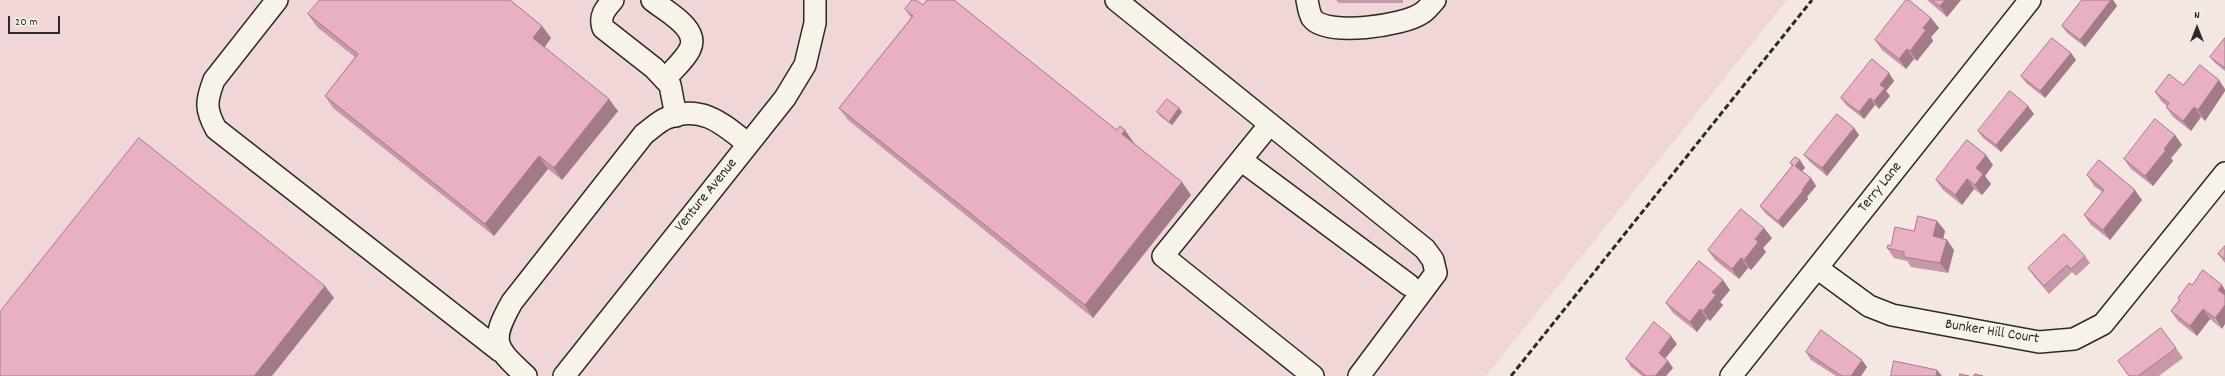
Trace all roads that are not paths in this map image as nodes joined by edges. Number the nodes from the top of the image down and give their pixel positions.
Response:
1 (277, 0) edge
2 (613, 0) edge
3 (652, 0) edge
4 (815, 0) edge
5 (1116, 0) edge
6 (1307, 0) edge
7 (1435, 0) edge
8 (2030, 0) edge
9 (665, 80) junction
10 (676, 116) junction
11 (1270, 124) junction
12 (748, 144) junction
13 (1241, 160) junction
14 (2225, 173) edge
15 (1817, 268) junction
16 (1409, 285) dead end
17 (500, 351) junction
18 (526, 376) edge
19 (564, 376) edge
20 (1314, 376) edge
21 (1359, 376) edge
22 (1731, 376) edge

1 - 17 street
2 - 9 street
3 - 9 street
4 - 12 street, Venture Avenue
5 - 11 street
6 - 7 street
8 - 15 street, Terry Lane
9 - 10 street
10 - 12 street
10 - 17 street
11 - 13 street
11 - 21 street
12 - 19 street, Venture Avenue
13 - 16 street
13 - 20 street
14 - 15 street, Bunker Hill Court
15 - 22 street, Terry Lane
17 - 18 street

